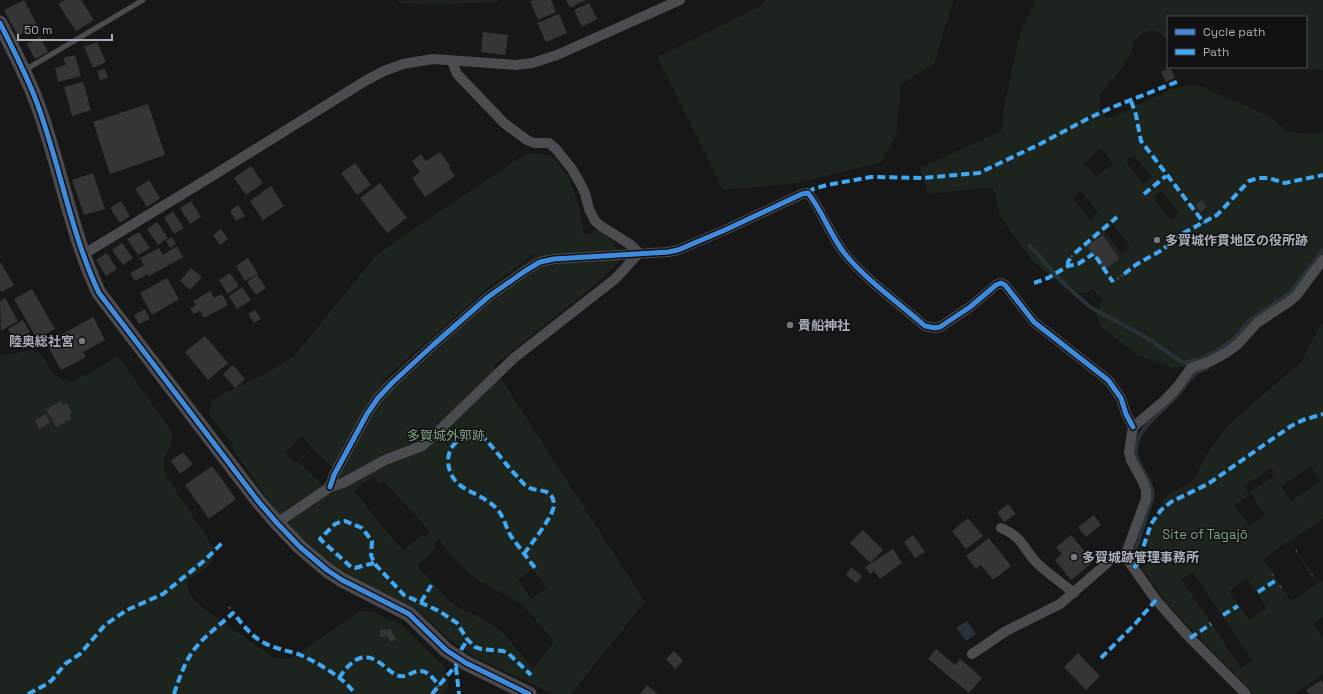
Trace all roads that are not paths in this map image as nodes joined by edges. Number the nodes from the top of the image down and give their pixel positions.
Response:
1 (143, 0) edge
2 (680, 0) edge
3 (0, 23) edge
4 (452, 61) junction
5 (23, 71) junction
6 (84, 254) junction
7 (639, 254) junction
8 (1323, 260) edge
9 (1133, 427) junction
10 (330, 488) junction
11 (277, 523) junction
12 (1001, 528) dead end
13 (1125, 556) junction
14 (1074, 593) junction
15 (972, 654) dead end
16 (529, 694) edge
17 (1246, 694) edge

1 - 5 lane
2 - 4 street
3 - 5 street
4 - 6 street
4 - 7 street
5 - 6 street
6 - 11 street
7 - 9 street
7 - 10 street
7 - 10 street
8 - 9 street
9 - 13 street
10 - 11 street
11 - 16 street
12 - 14 street
13 - 14 street
13 - 17 street
14 - 15 street

